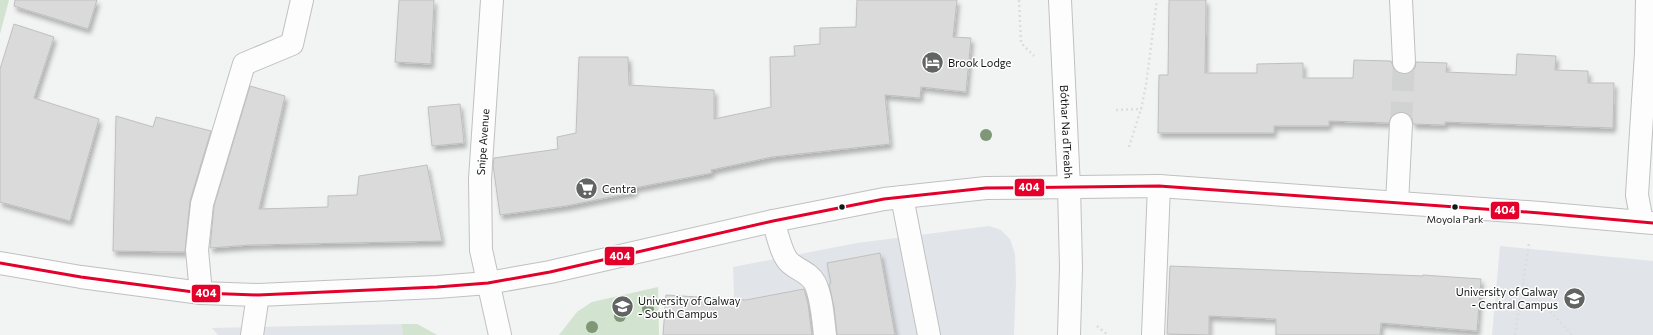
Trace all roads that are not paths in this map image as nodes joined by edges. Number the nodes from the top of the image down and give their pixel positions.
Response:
1 (302, 0) edge
2 (492, 0) edge
3 (1060, 0) edge
4 (1401, 0) edge
5 (1647, 0) edge
6 (1404, 62) tunnel mouth
7 (1401, 124) tunnel mouth
8 (1159, 186) junction
9 (1069, 188) junction
10 (902, 197) junction
11 (1397, 203) junction
12 (773, 221) junction
13 (1648, 222) edge
14 (0, 263) edge
15 (488, 283) junction
16 (201, 293) junction
17 (258, 295) junction
18 (252, 335) edge
19 (500, 335) edge
20 (825, 335) edge
21 (928, 335) edge
22 (1069, 335) edge
23 (1153, 335) edge

1 - 16 main road
2 - 15 main road, Snipe Avenue
3 - 9 main road, Bóthar Na dTreabh
4 - 6 main road
5 - 13 main road
7 - 11 main road
8 - 9 main road
8 - 11 main road
8 - 23 main road
9 - 10 main road
9 - 22 main road, Bóthar Na dTreabh
10 - 12 main road
10 - 21 main road
11 - 13 main road
12 - 15 main road
12 - 20 main road
14 - 16 main road
15 - 17 main road
15 - 19 main road, Snipe Avenue
16 - 17 main road
17 - 18 main road

